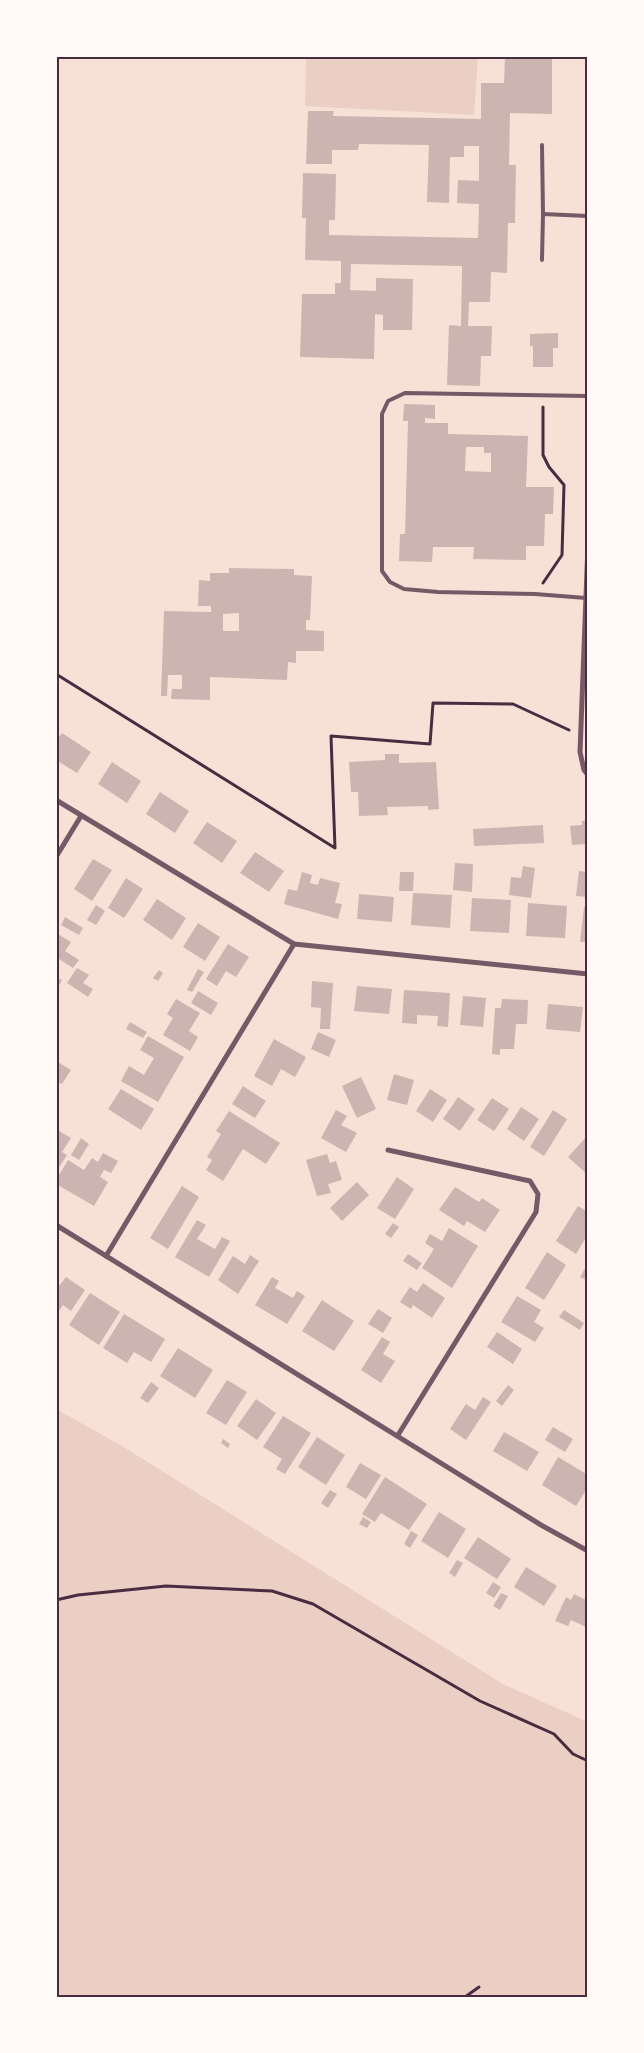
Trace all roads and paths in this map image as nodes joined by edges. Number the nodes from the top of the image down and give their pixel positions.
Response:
1 (542, 145) dead end
2 (543, 214) junction
3 (588, 216) edge
4 (542, 260) dead end
5 (543, 396) junction
6 (588, 396) edge
7 (588, 544) edge
8 (535, 594) junction
9 (586, 598) junction
10 (56, 674) edge
11 (581, 735) junction
12 (588, 775) edge
13 (56, 800) edge
14 (82, 816) junction
15 (56, 857) edge
16 (294, 944) junction
17 (588, 974) edge
18 (388, 1150) dead end
19 (56, 1225) edge
20 (106, 1256) junction
21 (398, 1435) junction
22 (588, 1551) edge
23 (56, 1600) edge
24 (588, 1761) edge
25 (479, 1986) dead end
26 (465, 1997) edge

1 - 2 lane
2 - 3 lane
2 - 4 lane
5 - 6 lane
5 - 8 path
5 - 8 lane
7 - 9 street
8 - 9 lane
9 - 11 street
10 - 11 path
11 - 12 street
13 - 14 street
14 - 15 street
14 - 16 street
16 - 17 street
16 - 20 street
18 - 21 street
19 - 20 street
20 - 21 street
21 - 22 street
23 - 24 path
25 - 26 path

